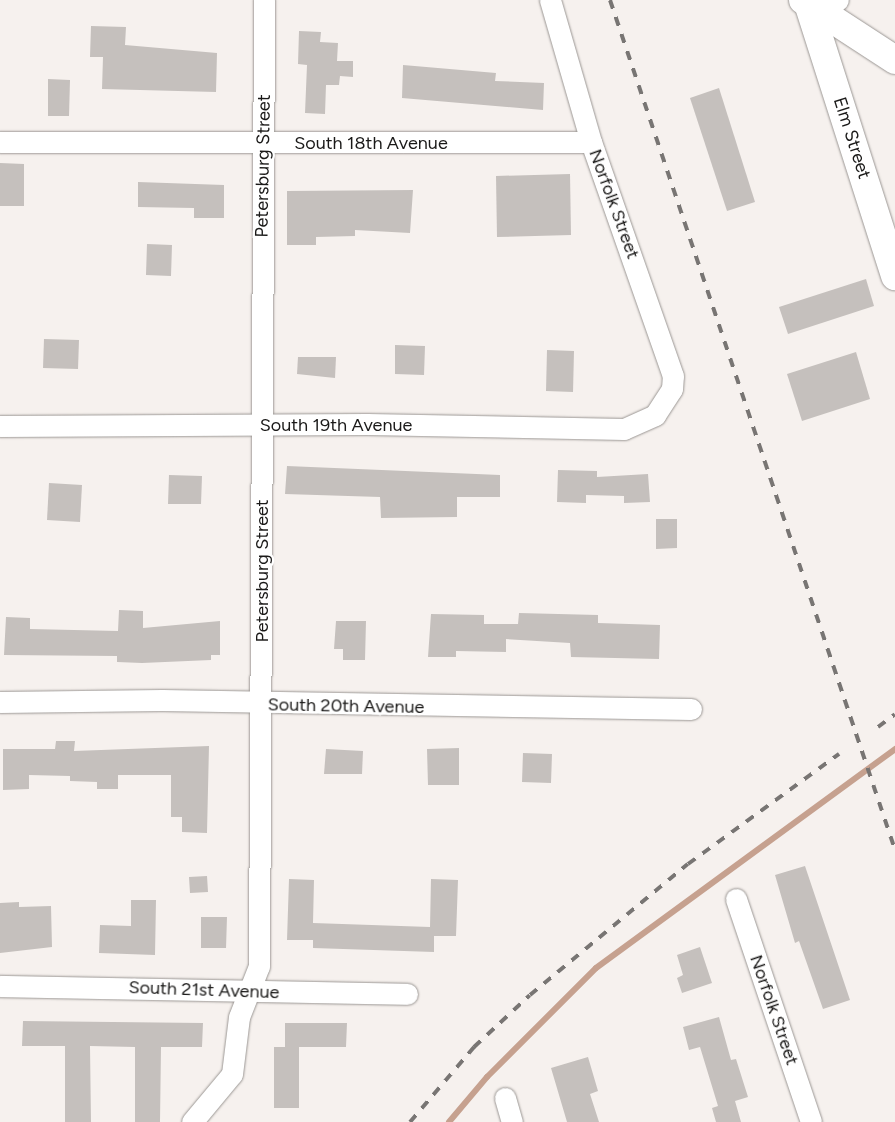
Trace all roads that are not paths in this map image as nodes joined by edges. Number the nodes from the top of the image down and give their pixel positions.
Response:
1 (264, 0) edge
2 (550, 0) edge
3 (838, 0) edge
4 (807, 1) edge
5 (895, 60) edge
6 (0, 142) edge
7 (592, 142) junction
8 (263, 143) junction
9 (895, 276) edge
10 (664, 405) joint
11 (0, 426) edge
12 (264, 426) junction
13 (0, 702) edge
14 (261, 705) junction
15 (691, 709) dead end
16 (736, 899) dead end
17 (0, 986) edge
18 (252, 990) junction
19 (407, 994) dead end
20 (505, 1098) dead end
21 (192, 1122) edge
22 (512, 1122) edge
23 (811, 1122) edge

1 - 8 street, Petersburg Street
2 - 7 street, Norfolk Street
3 - 4 street
4 - 5 street
4 - 9 street, Elm Street
6 - 8 street, South 18th Avenue
7 - 8 street, South 18th Avenue
7 - 10 street, Norfolk Street
8 - 12 street, Petersburg Street
10 - 12 street, South 19th Avenue
11 - 12 street, South 19th Avenue
12 - 14 street, Petersburg Street
13 - 14 street, South 20th Avenue
14 - 15 street, South 20th Avenue
14 - 18 street, Petersburg Street
16 - 23 street, Norfolk Street
17 - 18 street, South 21st Avenue
18 - 19 street, South 21st Avenue
18 - 21 street, Petersburg Street
20 - 22 street

